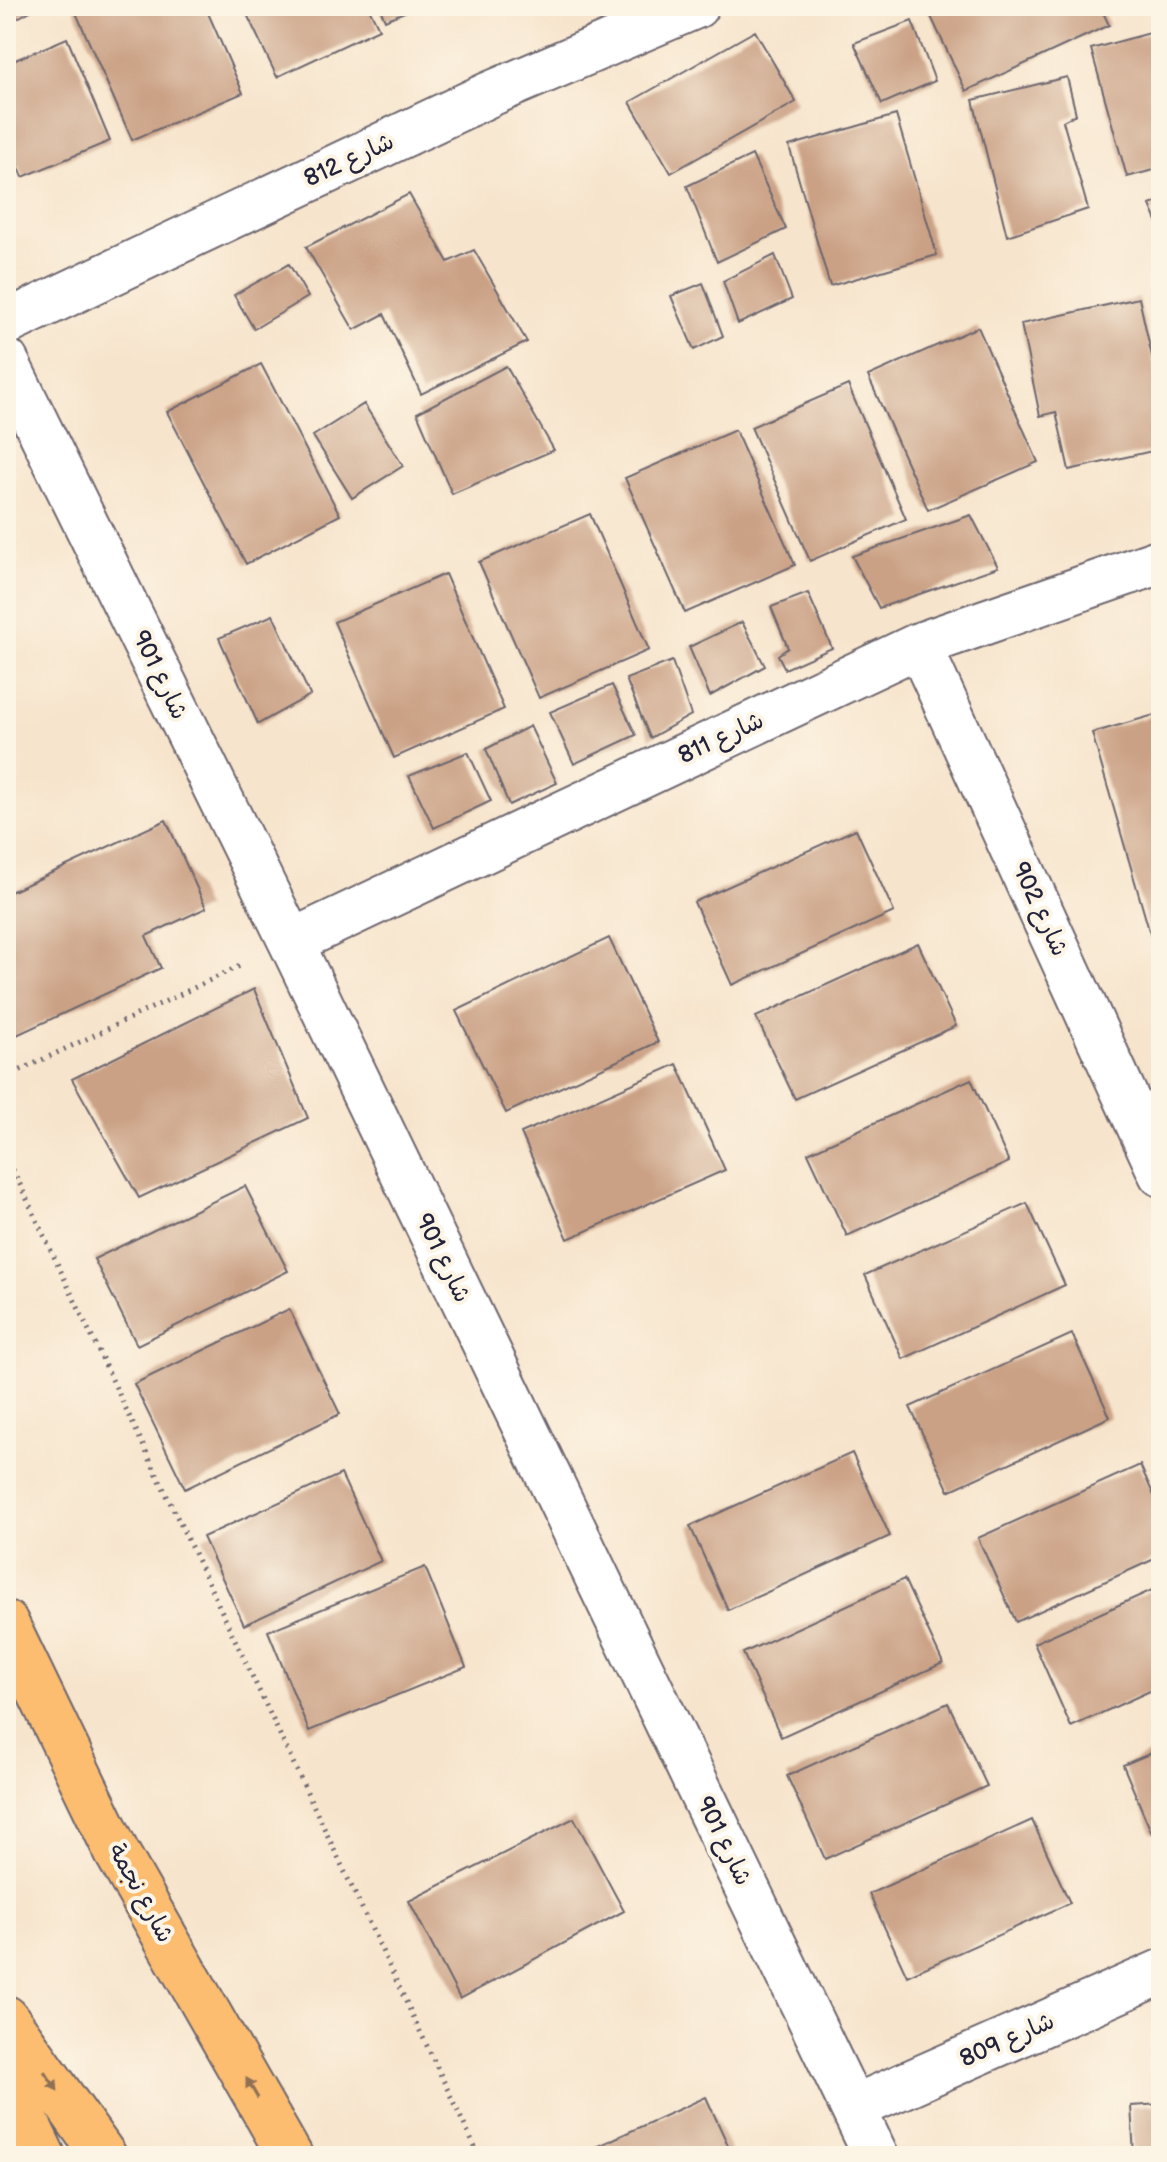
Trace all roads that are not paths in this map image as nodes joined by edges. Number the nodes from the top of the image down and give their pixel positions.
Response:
1 (696, 6) edge
2 (6, 323) edge
3 (6, 361) edge
4 (1161, 561) edge
5 (919, 645) junction
6 (291, 942) junction
7 (1161, 1174) edge
8 (6, 1623) edge
9 (6, 1690) edge
10 (116, 1851) junction
11 (1161, 1972) edge
12 (6, 2018) edge
13 (6, 2079) edge
14 (853, 2108) junction
15 (43, 2156) edge
16 (104, 2156) edge
17 (290, 2156) edge
18 (876, 2156) edge

1 - 2 street, شارع 812
3 - 6 street, شارع 901
4 - 5 street, شارع 811
5 - 6 street, شارع 811
5 - 7 street, شارع 902
6 - 14 street, شارع 901
8 - 10 main road, شارع نجمة
9 - 10 main road
17 -> 10 main road, شارع نجمة
11 - 14 street, شارع 809
12 -> 16 main road
13 - 15 main road
14 - 18 street, شارع 901

